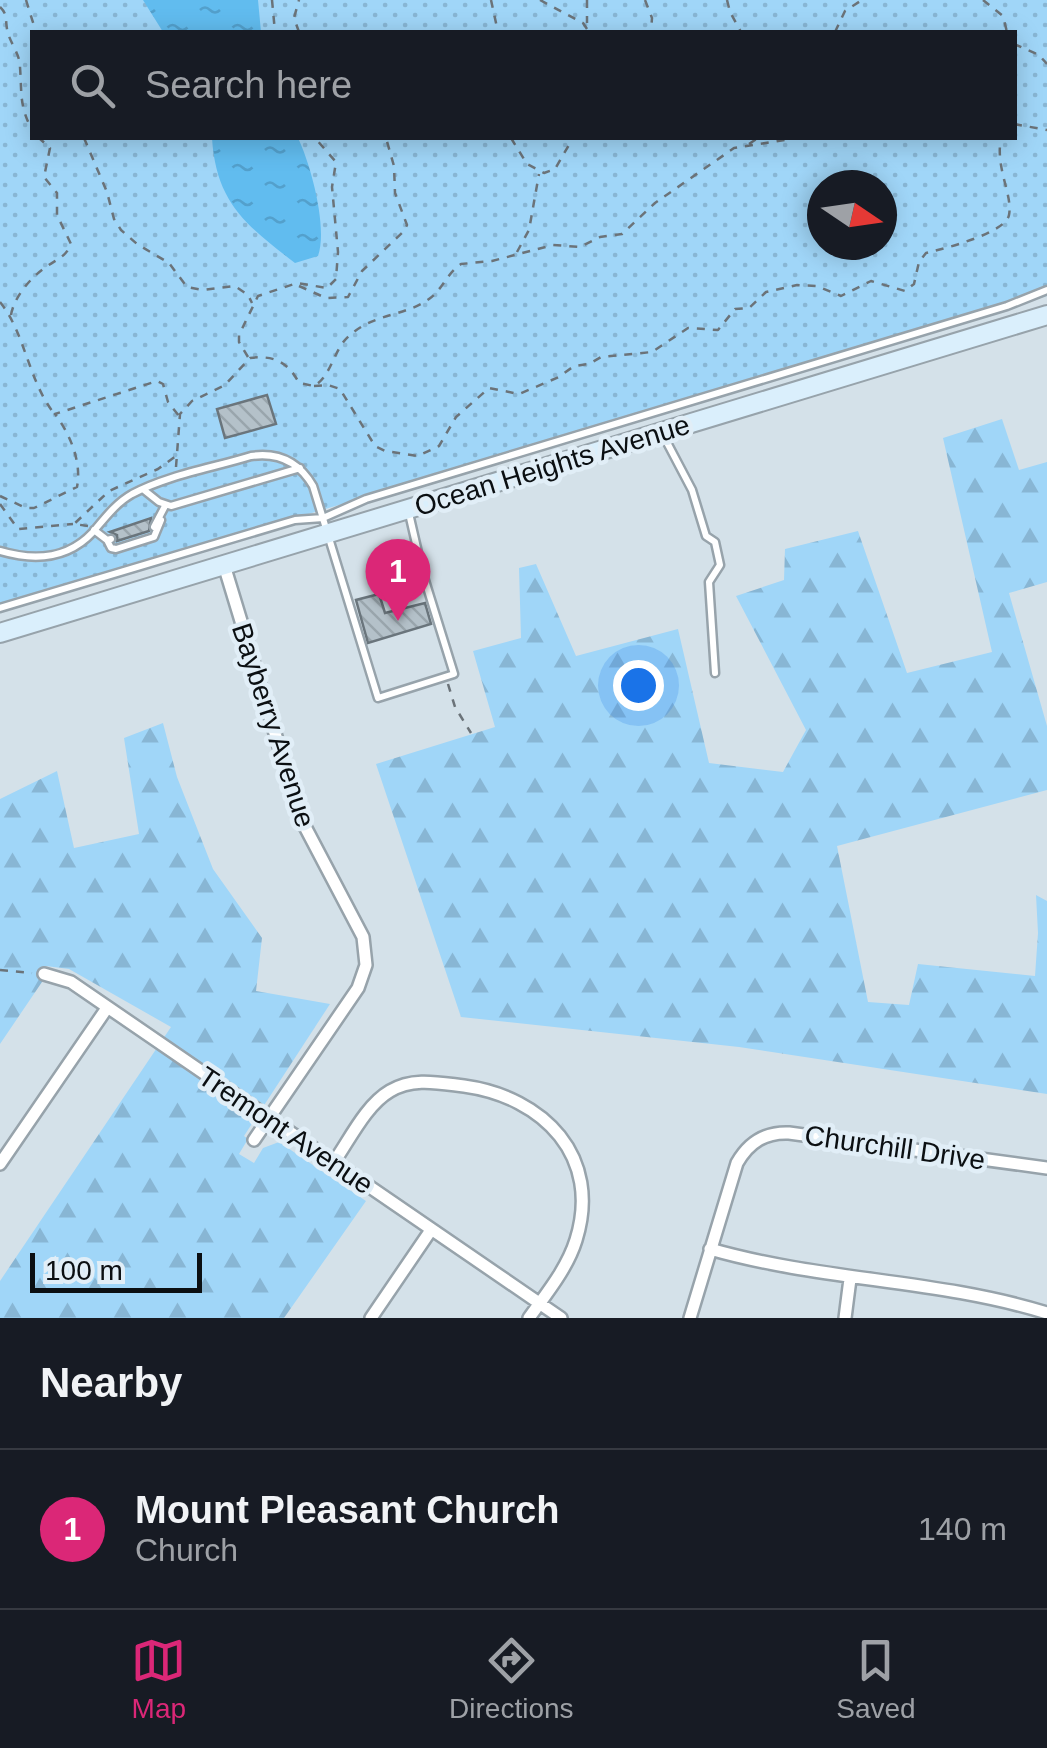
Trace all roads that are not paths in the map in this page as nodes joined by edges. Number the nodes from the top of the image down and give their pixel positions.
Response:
1 (1047, 290) edge
2 (1047, 316) edge
3 (662, 432) junction
4 (300, 468) junction
5 (143, 490) junction
6 (166, 506) junction
7 (408, 509) junction
8 (160, 520) junction
9 (326, 526) junction
10 (154, 527) dead end
11 (95, 528) junction
12 (0, 551) edge
13 (224, 564) junction
14 (0, 608) edge
15 (0, 634) edge
16 (715, 673) dead end
17 (44, 974) road end
18 (107, 1008) junction
19 (270, 1118) junction
20 (254, 1140) dead end
21 (334, 1162) junction
22 (0, 1164) edge
23 (1047, 1168) edge
24 (431, 1230) junction
25 (710, 1249) junction
26 (850, 1278) junction
27 (539, 1303) junction
28 (1047, 1313) edge
29 (371, 1318) edge
30 (529, 1318) edge
31 (561, 1318) edge
32 (690, 1318) edge
33 (845, 1318) edge

1 - 9 lane
2 - 3 main road, Ocean Heights Avenue
3 - 7 main road, Ocean Heights Avenue
3 - 16 lane
4 - 5 lane
4 - 6 lane
4 - 9 lane
5 - 6 lane
5 - 11 lane
6 - 8 lane
7 - 9 main road, Ocean Heights Avenue
7 - 9 lane
8 - 10 lane
8 - 11 lane
9 - 13 main road, Ocean Heights Avenue
9 - 14 lane
11 - 12 lane
13 - 15 main road, Ocean Heights Avenue
13 - 19 street, Bayberry Avenue
17 - 18 street, Tremont Avenue
18 - 19 street, Tremont Avenue
18 - 22 street
19 - 20 street, Bayberry Avenue
19 - 21 street, Tremont Avenue
21 - 24 street, Tremont Avenue
21 - 27 street
23 - 25 street, Churchill Drive
24 - 27 street, Tremont Avenue
24 - 29 street
25 - 26 street
25 - 32 street, Churchill Drive
26 - 28 street
26 - 33 street
27 - 30 street
27 - 31 street, Tremont Avenue

